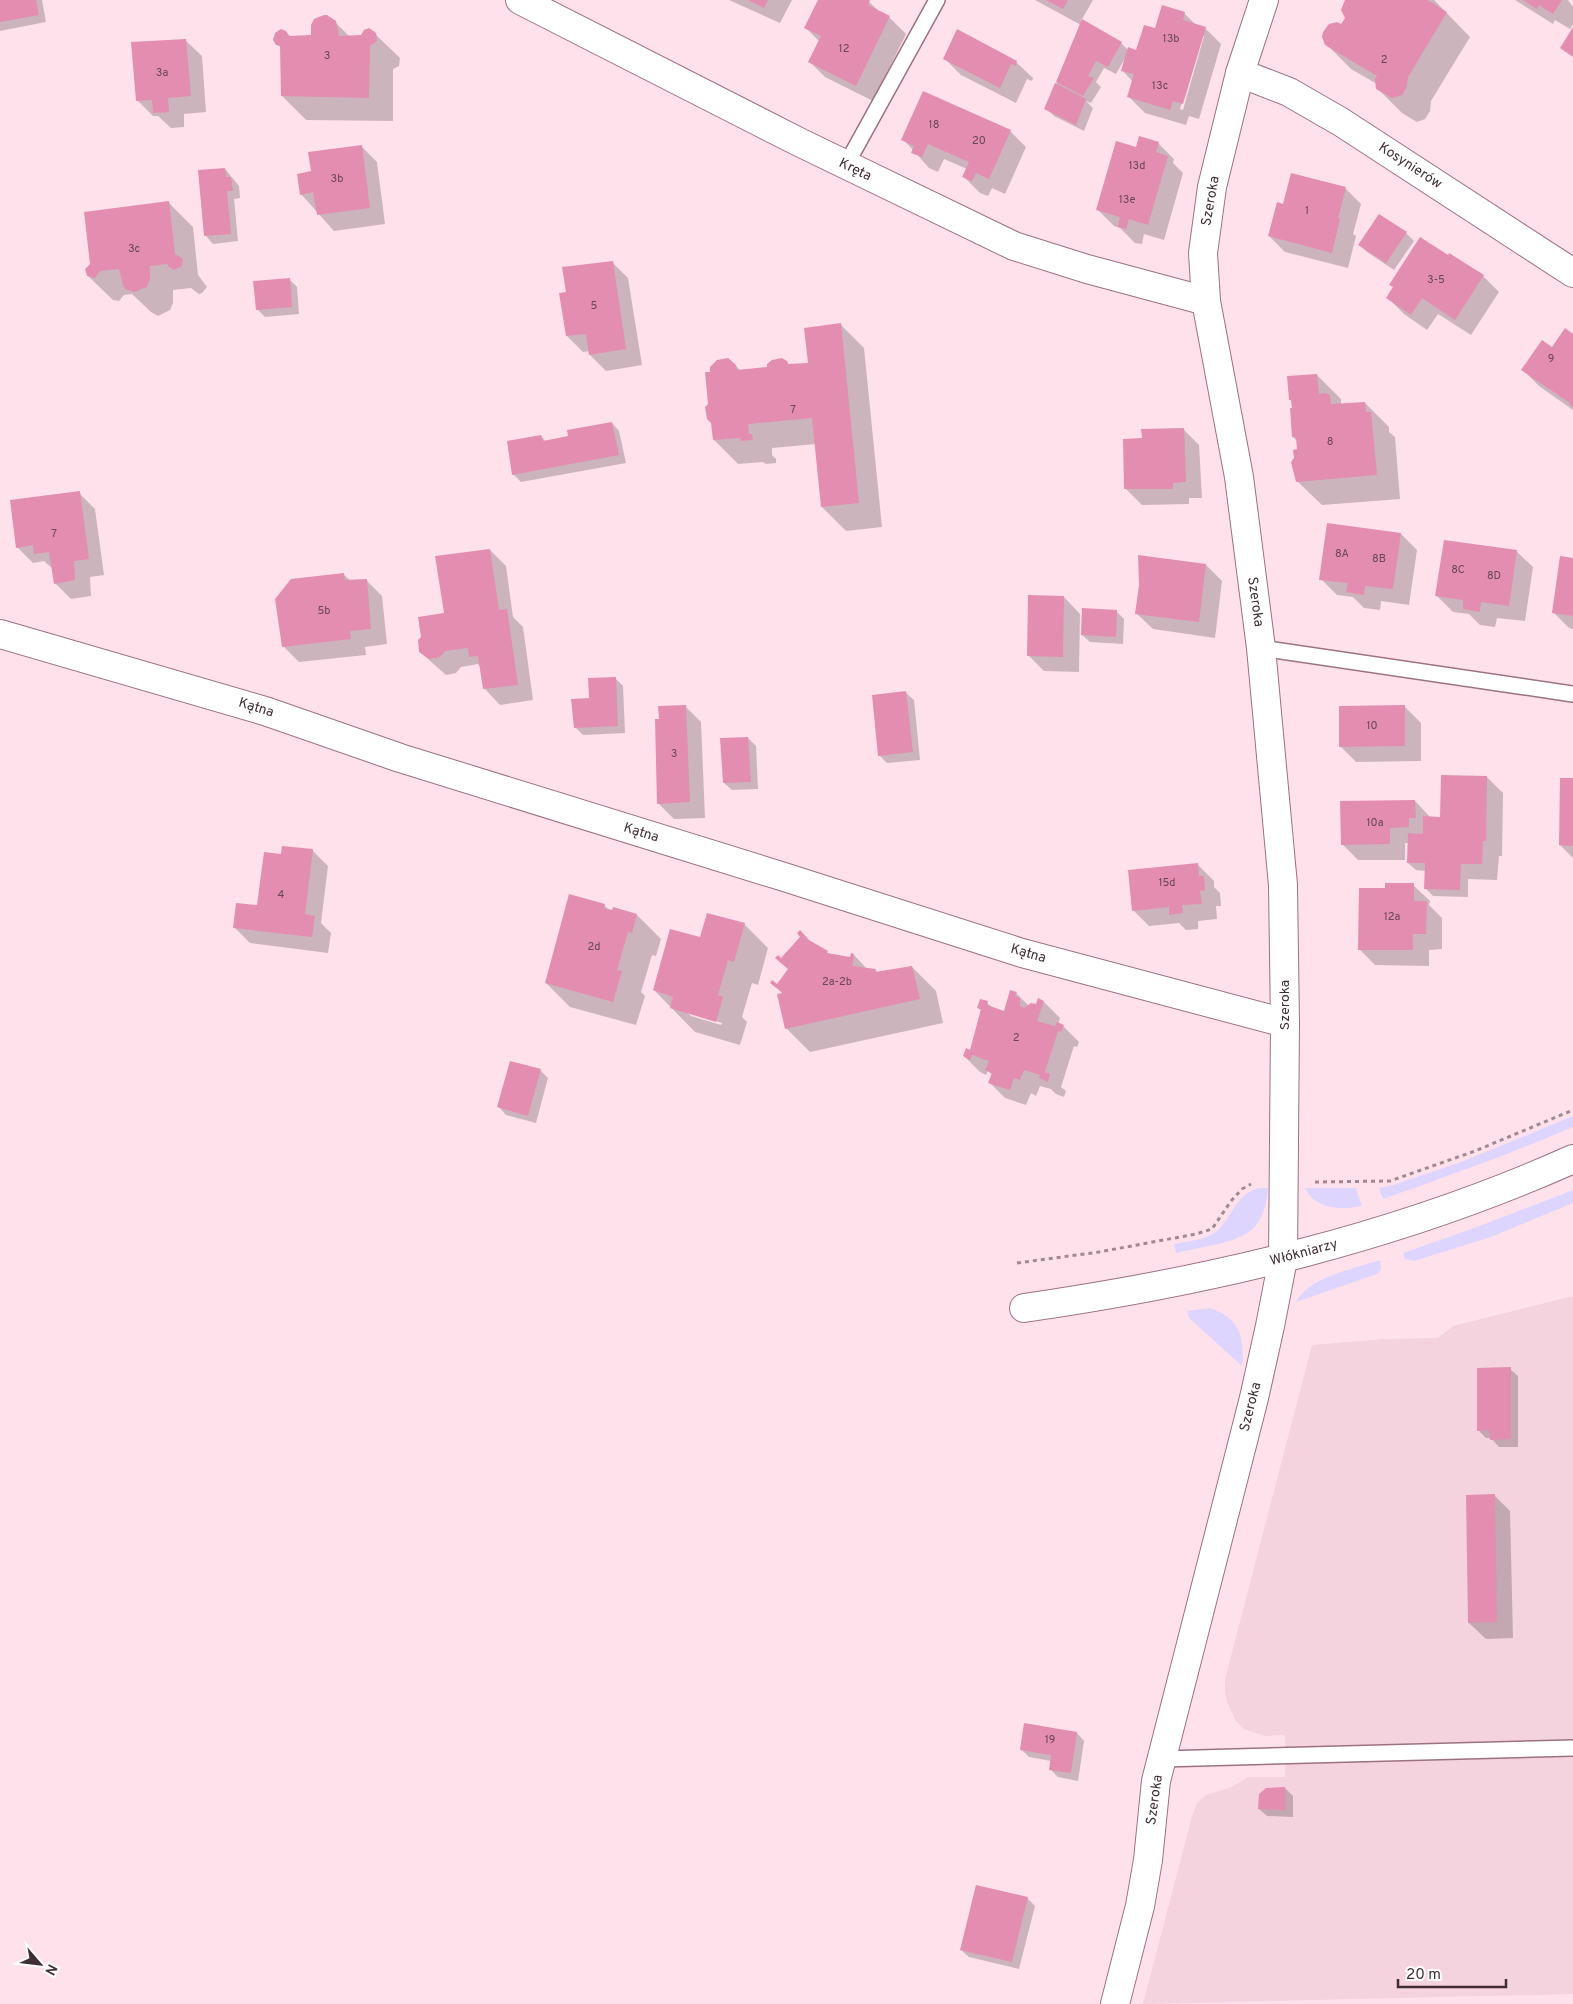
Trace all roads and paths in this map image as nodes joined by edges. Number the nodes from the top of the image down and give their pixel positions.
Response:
1 (520, 0) edge
2 (937, 0) edge
3 (1264, 0) edge
4 (1240, 73) junction
5 (846, 165) junction
6 (1573, 273) edge
7 (1206, 302) junction
8 (0, 634) edge
9 (1261, 648) junction
10 (1573, 694) edge
11 (1285, 1023) junction
12 (1573, 1158) edge
13 (1283, 1259) junction
14 (1024, 1308) dead end
15 (1573, 1748) edge
16 (1162, 1759) junction
17 (1115, 2004) edge

1 - 5 street, Kręta
2 - 5 lane
3 - 4 street, Szeroka
4 - 6 street, Kosynierów
4 - 7 street, Szeroka
5 - 7 street, Kręta
7 - 9 street, Szeroka
8 - 11 street, Kątna
9 - 10 lane
9 - 11 street, Szeroka
11 - 13 street, Szeroka
12 - 13 street, Włókniarzy
13 - 14 street, Włókniarzy
13 - 16 street, Szeroka
15 - 16 lane
16 - 17 street, Szeroka

